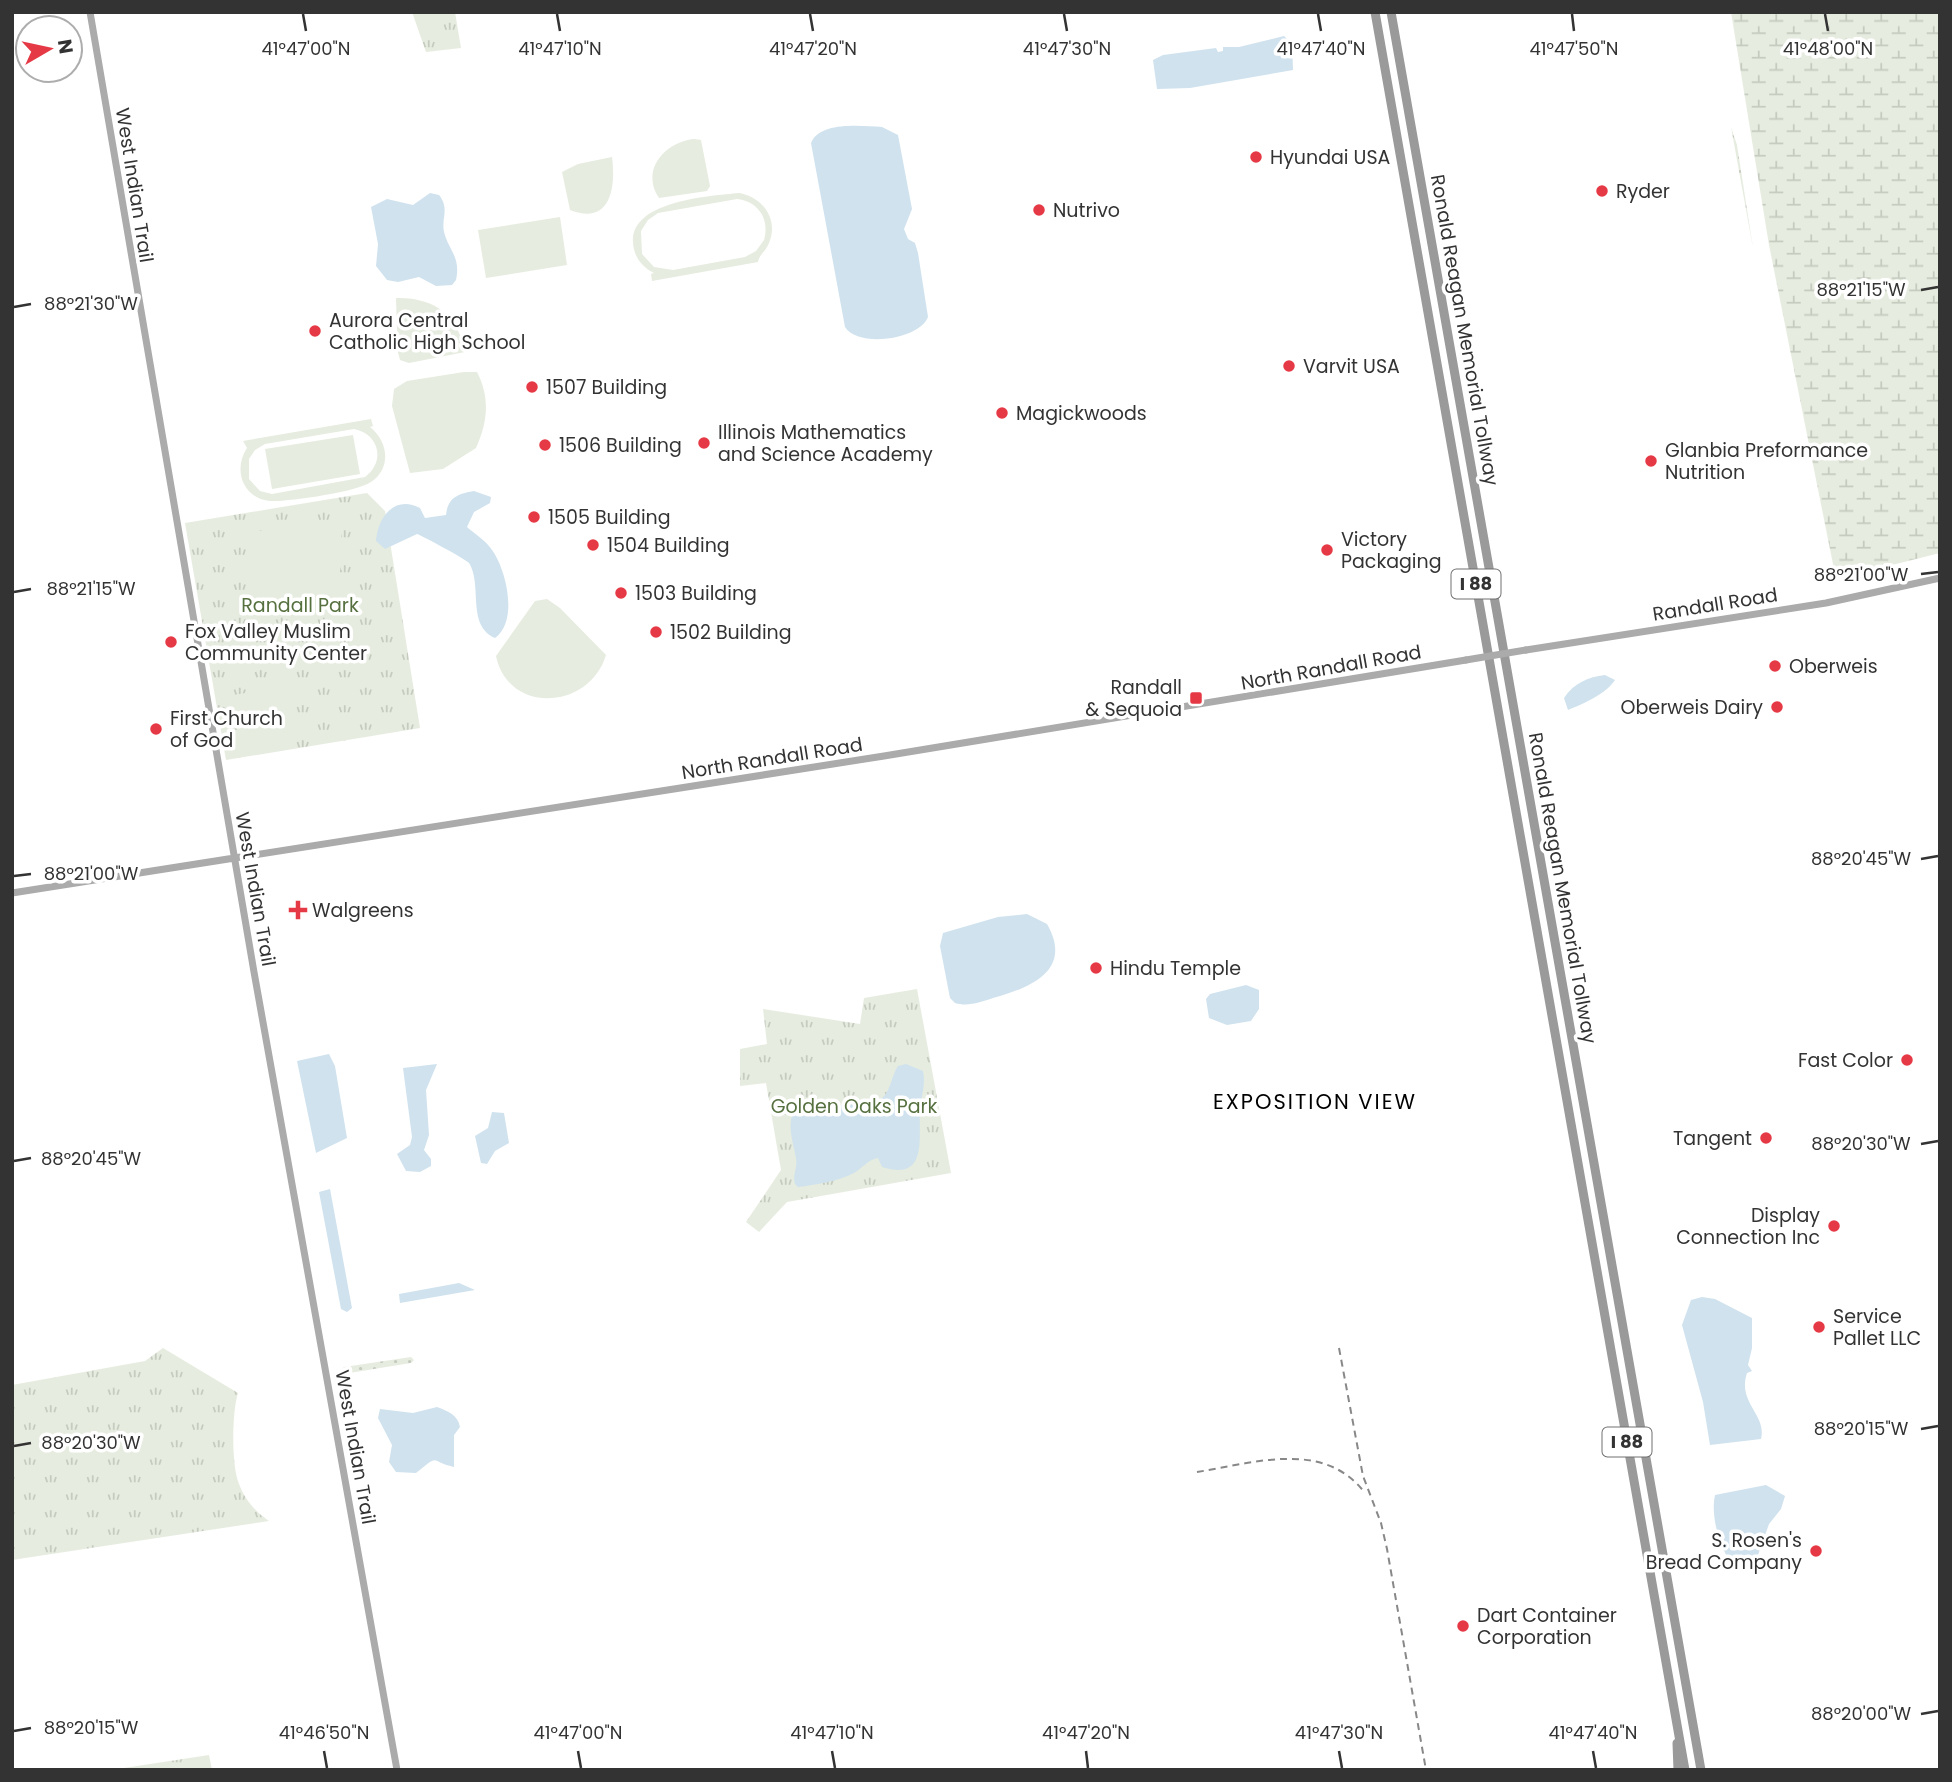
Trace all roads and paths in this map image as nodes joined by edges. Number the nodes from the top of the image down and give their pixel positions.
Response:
1 (90, 12) edge
2 (1376, 12) edge
3 (1391, 12) edge
4 (1940, 578) edge
5 (1536, 649) joint
6 (234, 859) junction
7 (12, 893) edge
8 (1678, 1727) junction
9 (397, 1770) edge
10 (1678, 1770) edge
11 (1685, 1770) edge
12 (1701, 1770) edge

1 - 6 main road, West Indian Trail
2 - 8 highway, Ronald Reagan Memorial Tollway / I 88
3 - 12 highway, Ronald Reagan Memorial Tollway / I 88
4 - 5 main road, Randall Road
5 - 6 main road, North Randall Road, bridge
6 - 7 main road, North Randall Road
6 - 9 main road, West Indian Trail
8 - 10 highway
8 - 11 highway, Ronald Reagan Memorial Tollway / I 88

